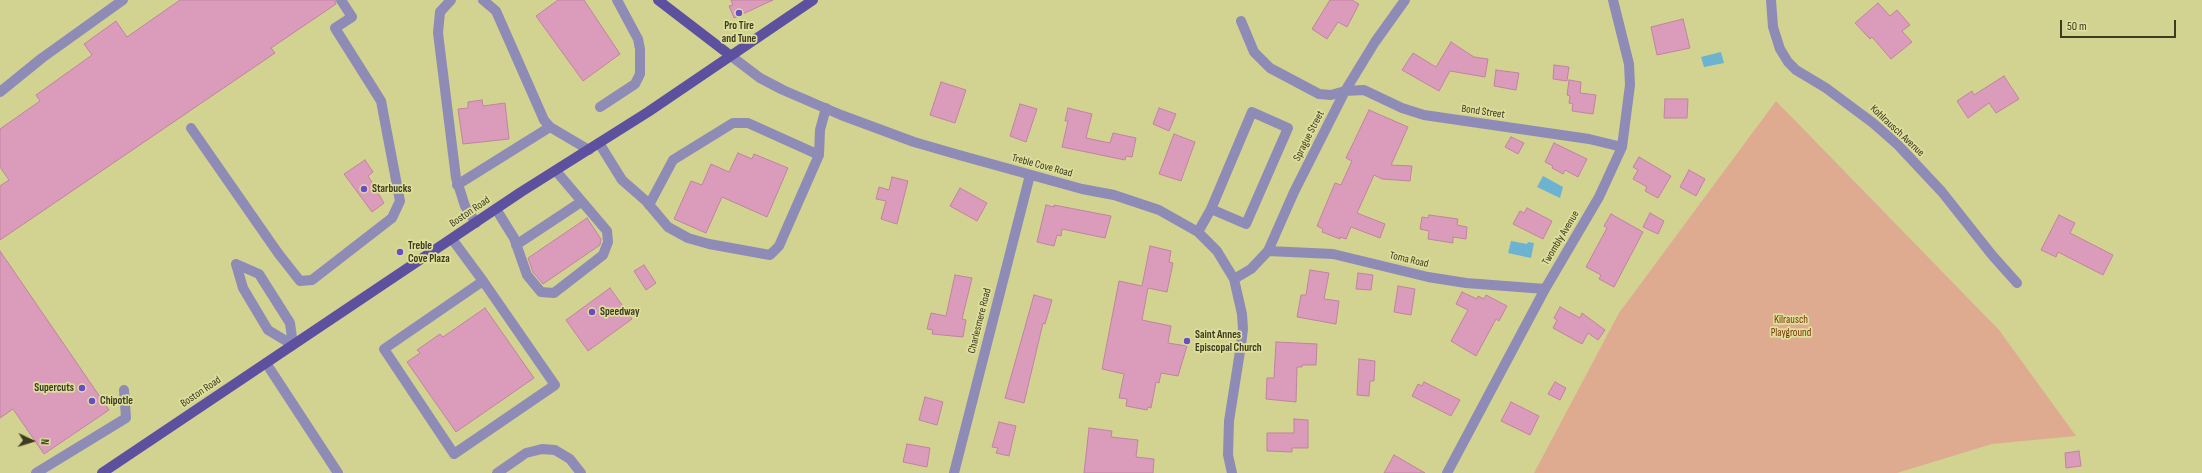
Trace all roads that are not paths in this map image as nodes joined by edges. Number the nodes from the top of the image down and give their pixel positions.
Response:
1 (123, 0) edge
2 (341, 0) edge
3 (451, 0) edge
4 (483, 0) edge
5 (617, 0) edge
6 (658, 0) edge
7 (813, 0) edge
8 (1405, 0) edge
9 (1613, 0) edge
10 (1770, 0) edge
11 (1241, 21) dead end
12 (731, 56) junction
13 (1345, 91) junction
14 (0, 92) edge
15 (600, 107) dead end
16 (826, 108) junction
17 (550, 127) junction
18 (190, 128) dead end
19 (599, 143) junction
20 (1622, 147) junction
21 (589, 150) junction
22 (819, 155) junction
23 (556, 171) junction
24 (1030, 175) junction
25 (457, 185) junction
26 (581, 202) junction
27 (649, 205) junction
28 (496, 209) junction
29 (1211, 209) junction
30 (476, 223) junction
31 (1198, 232) junction
32 (452, 239) junction
33 (516, 245) junction
34 (1268, 252) junction
35 (1234, 279) junction
36 (483, 281) junction
37 (2017, 283) dead end
38 (1545, 289) junction
39 (293, 345) junction
40 (266, 363) junction
41 (124, 390) dead end
42 (36, 473) edge
43 (102, 473) edge
44 (338, 473) edge
45 (498, 473) edge
46 (581, 473) edge
47 (954, 473) edge
48 (1232, 473) edge
49 (1447, 473) edge

1 - 14 street
2 - 18 street
3 - 25 street
4 - 17 street
5 - 15 street
6 - 12 main road, Treble Cove Road
7 - 12 main road, Boston Road
8 - 13 street, Sprague Street
9 - 20 street, Twombly Avenue
10 - 37 street, Kohlrausch Avenue
11 - 13 street, Bond Street
12 - 16 street, Treble Cove Road
12 - 19 main road, Boston Road
13 - 20 street, Bond Street
13 - 34 street, Sprague Street
16 - 22 street
16 - 24 street, Treble Cove Road
17 - 21 street
17 - 25 street
19 - 21 main road, Boston Road
19 - 27 street
20 - 38 street, Twombly Avenue
21 - 23 main road, Boston Road
22 - 27 street
22 - 27 street
23 - 26 street
23 - 28 main road, Boston Road
24 - 31 street, Treble Cove Road
24 - 47 street, Charlesmere Road
25 - 30 street
26 - 33 street
26 - 33 street
28 - 30 main road, Boston Road
28 - 33 street
29 - 29 street
29 - 31 street
30 - 32 main road, Boston Road
31 - 35 street, Treble Cove Road
32 - 36 street
32 - 39 main road, Boston Road
34 - 35 street, Sprague Street
34 - 38 street, Toma Road
35 - 48 street, Treble Cove Road
36 - 36 street
38 - 49 street, Twombly Avenue
39 - 39 street
39 - 40 main road, Boston Road
40 - 43 main road, Boston Road
40 - 44 street
41 - 42 street
45 - 46 street

